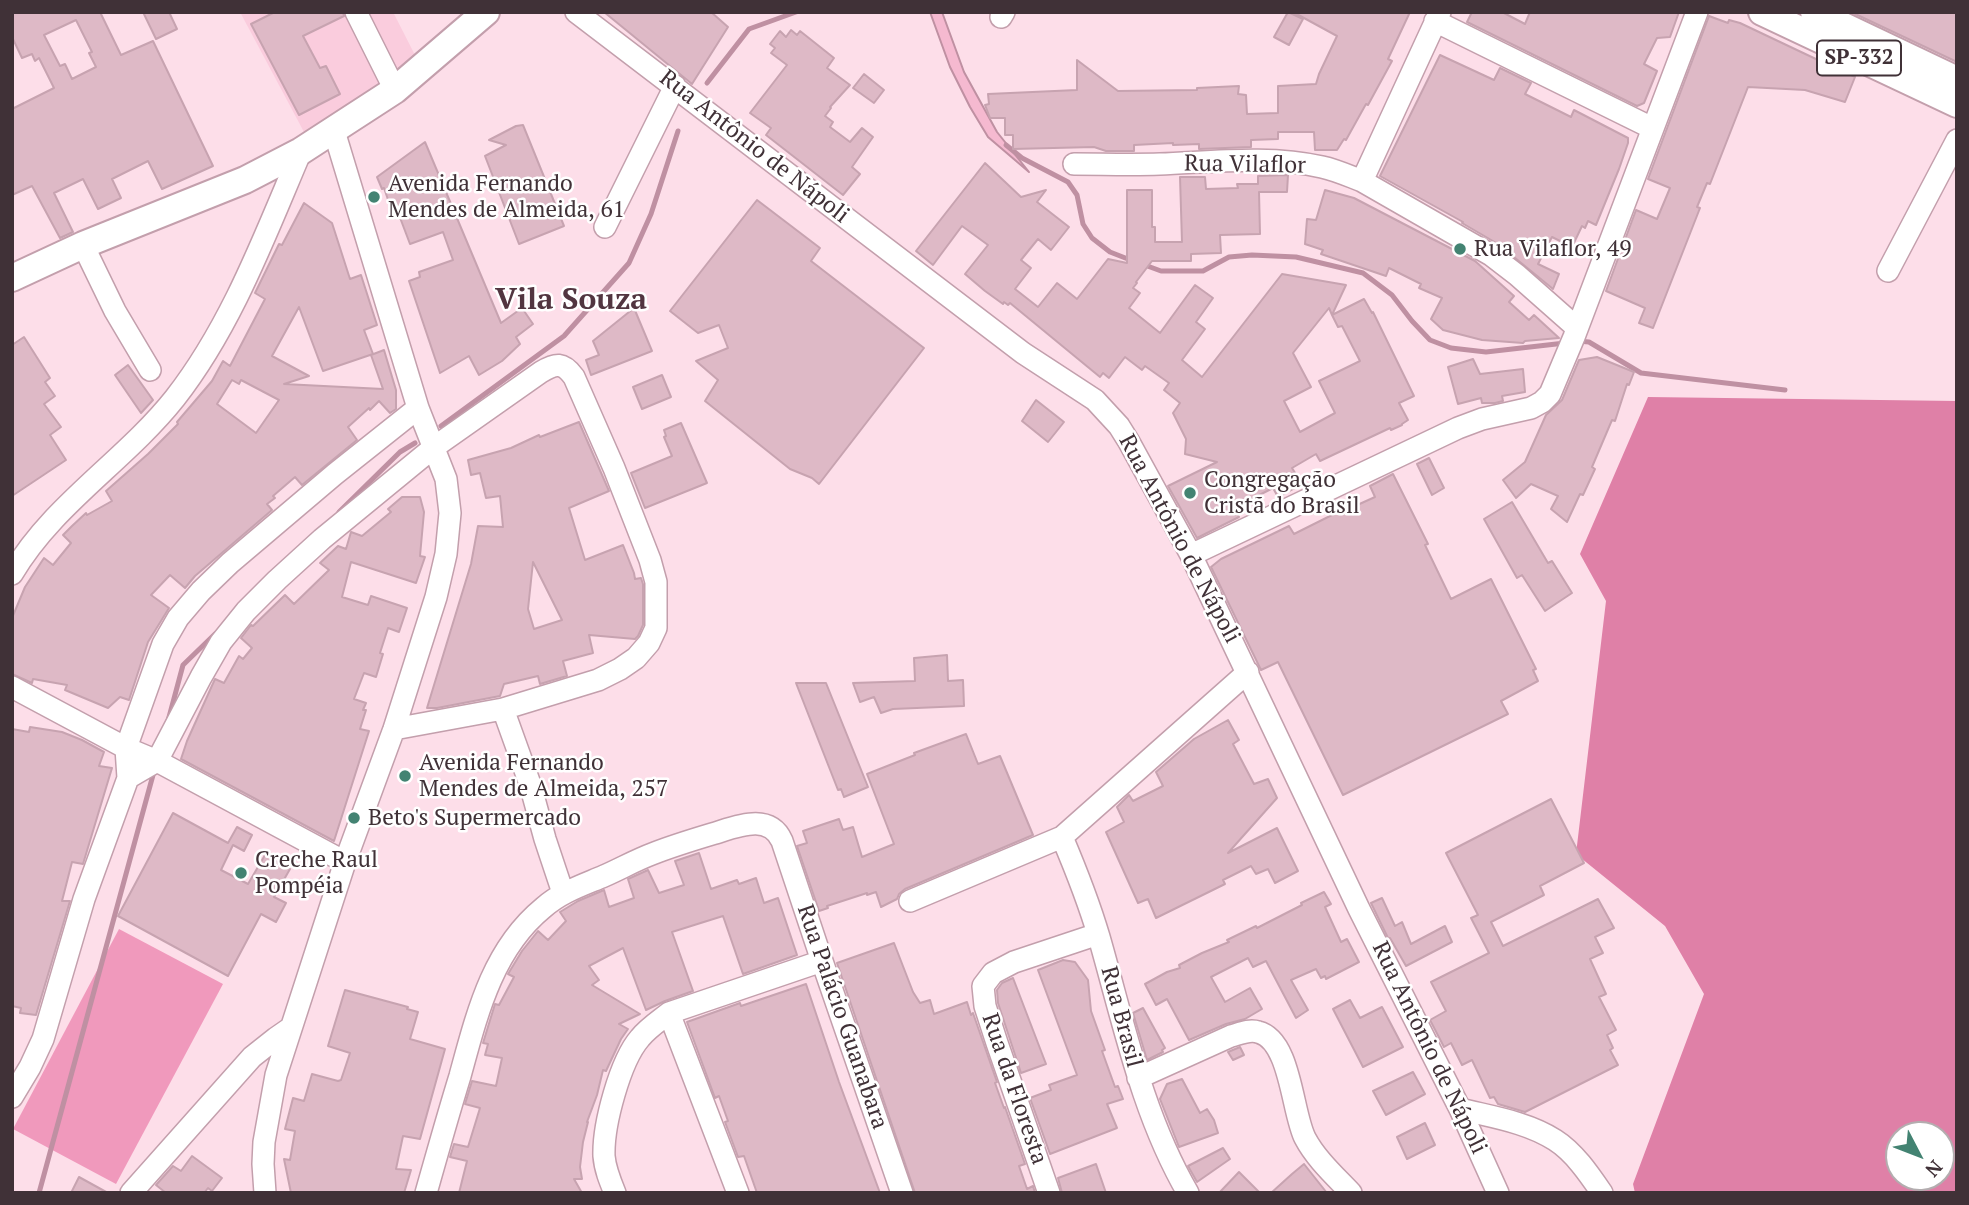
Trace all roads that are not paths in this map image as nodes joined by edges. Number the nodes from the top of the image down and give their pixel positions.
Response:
1 (356, 12) edge
2 (486, 12) edge
3 (576, 12) edge
4 (1698, 12) edge
5 (1762, 12) edge
6 (1814, 12) edge
7 (1437, 17) edge
8 (1957, 80) edge
9 (675, 86) junction
10 (395, 90) junction
11 (1957, 104) edge
12 (1653, 128) junction
13 (334, 131) junction
14 (1956, 142) edge
15 (301, 151) junction
16 (1074, 164) dead end
17 (1362, 181) junction
18 (605, 228) dead end
19 (83, 245) junction
20 (1888, 271) dead end
21 (12, 278) edge
22 (1576, 333) junction
23 (150, 370) dead end
24 (418, 408) junction
25 (433, 447) junction
26 (1191, 555) junction
27 (12, 574) edge
28 (1248, 672) junction
29 (12, 687) edge
30 (503, 709) junction
31 (394, 729) junction
32 (126, 748) junction
33 (157, 761) junction
34 (128, 778) junction
35 (1062, 837) junction
36 (345, 862) junction
37 (563, 893) junction
38 (910, 901) dead end
39 (1098, 934) junction
40 (822, 961) junction
41 (669, 1013) junction
42 (289, 1029) junction
43 (1138, 1078) junction
44 (12, 1097) edge
45 (1460, 1109) junction
46 (131, 1193) edge
47 (265, 1193) edge
48 (426, 1193) edge
49 (615, 1193) edge
50 (738, 1193) edge
51 (902, 1193) edge
52 (1049, 1193) edge
53 (1188, 1193) edge
54 (1351, 1193) edge
55 (1498, 1193) edge
56 (1602, 1193) edge

1 - 10 street
2 - 10 main road
3 - 9 street, Rua Antônio de Nápoli
4 - 12 street
5 - 11 main road, SP-332
6 - 8 main road, SP-332
7 - 12 street
7 - 17 street
9 - 18 street
9 - 26 street, Rua Antônio de Nápoli
10 - 13 main road
12 - 22 street
13 - 15 main road
13 - 24 street
14 - 20 street
15 - 19 main road
15 - 27 street
16 - 17 street, Rua Vilaflor
17 - 22 street, Rua Vilaflor
19 - 21 main road
19 - 23 street
22 - 26 street
24 - 25 street
24 - 32 street
25 - 30 street
25 - 31 street
25 - 33 street
26 - 28 street, Rua Antônio de Nápoli
28 - 35 street
28 - 45 street, Rua Antônio de Nápoli
29 - 32 street
30 - 31 street
30 - 37 street
31 - 36 street
32 - 33 street
32 - 34 street
33 - 34 street
33 - 36 street
34 - 44 street
35 - 38 street
35 - 39 street, Rua Brasil
36 - 42 street
37 - 40 street, Rua Palácio Guanabara
37 - 48 street
39 - 43 street, Rua Brasil
39 - 52 street, Rua da Floresta
40 - 41 street
40 - 51 street, Rua Palácio Guanabara
41 - 49 street
41 - 50 street
42 - 46 street
42 - 47 street
43 - 53 street, Rua Brasil
43 - 54 street
45 - 55 street, Rua Antônio de Nápoli
45 - 56 street

